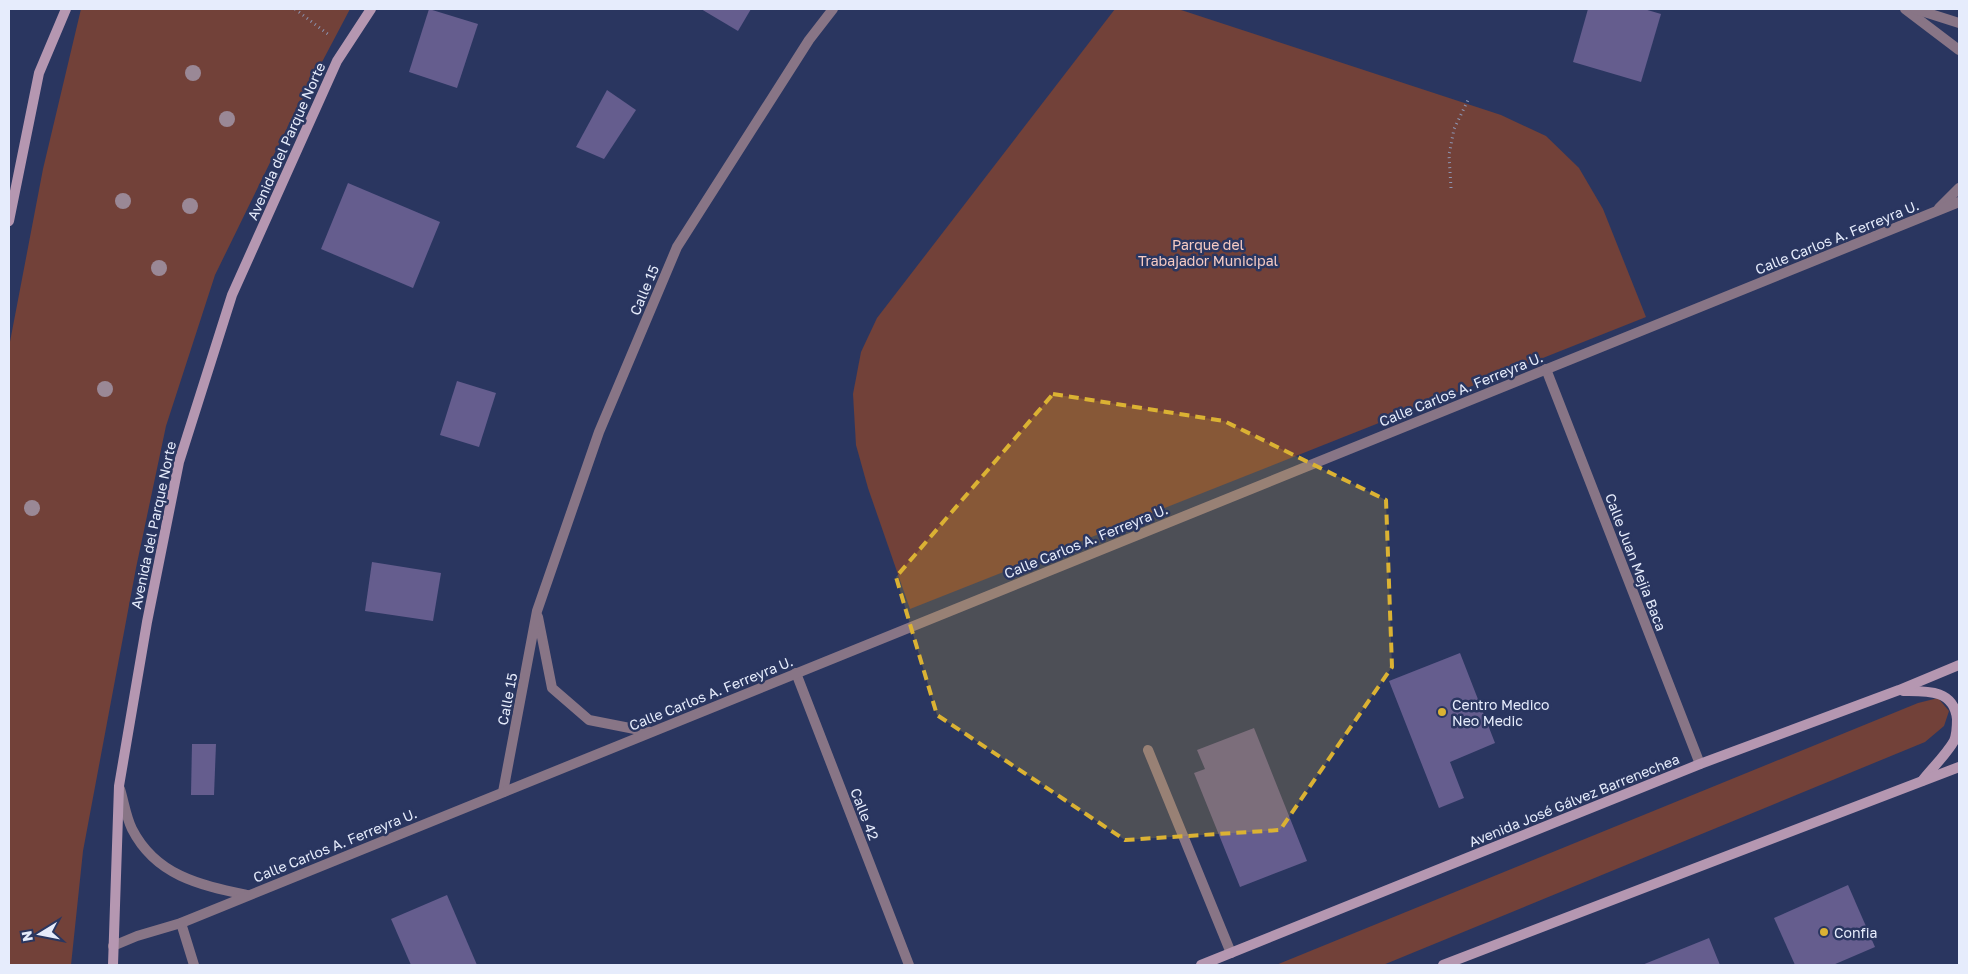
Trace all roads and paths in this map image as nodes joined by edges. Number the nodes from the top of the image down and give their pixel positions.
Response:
1 (66, 9) edge
2 (294, 9) edge
3 (371, 9) edge
4 (833, 9) edge
5 (1905, 9) edge
6 (1915, 9) edge
7 (1959, 23) edge
8 (346, 47) junction
9 (1959, 50) edge
10 (1469, 98) dead end
11 (1451, 188) dead end
12 (1959, 188) edge
13 (1959, 202) edge
14 (1935, 212) junction
15 (9, 221) edge
16 (1546, 369) junction
17 (537, 611) junction
18 (1959, 665) edge
19 (796, 673) junction
20 (1899, 690) junction
21 (650, 732) junction
22 (1148, 750) dead end
23 (1700, 764) junction
24 (1959, 767) edge
25 (1922, 781) junction
26 (119, 786) junction
27 (503, 792) junction
28 (248, 895) junction
29 (181, 923) junction
30 (114, 946) junction
31 (1231, 953) junction
32 (113, 965) edge
33 (194, 965) edge
34 (909, 965) edge
35 (1201, 965) edge
36 (1443, 965) edge

1 - 15 main road
2 - 8 path
3 - 8 main road, Avenida del Parque Norte
4 - 17 street, Calle 15
5 - 9 street
6 - 7 street
8 - 26 main road, Avenida del Parque Norte
10 - 11 path
12 - 14 street, Calle Carlos A. Ferreyra U.
13 - 14 street, Calle Carlos A. Ferreyra U.
14 - 16 street, Calle Carlos A. Ferreyra U.
16 - 19 street, Calle Carlos A. Ferreyra U.
16 - 23 street, Calle Juan Mejia Baca
17 - 21 street
17 - 27 street, Calle 15
18 - 20 main road, Avenida José Gálvez Barrenechea
19 - 21 street, Calle Carlos A. Ferreyra U.
19 - 34 street, Calle 42
20 - 23 main road, Avenida José Gálvez Barrenechea
20 - 25 main road
21 - 27 street, Calle Carlos A. Ferreyra U.
22 - 31 street
23 - 31 main road, Avenida José Gálvez Barrenechea
24 - 25 main road
25 - 36 main road
26 - 28 street, Calle Carlos A. Ferreyra U.
26 - 30 main road, Avenida del Parque Norte
27 - 28 street, Calle Carlos A. Ferreyra U.
28 - 29 street, Calle Carlos A. Ferreyra U.
29 - 30 street, Calle Carlos A. Ferreyra U.
29 - 33 street
30 - 32 main road, Avenida del Parque Norte
31 - 35 main road, Avenida José Gálvez Barrenechea

